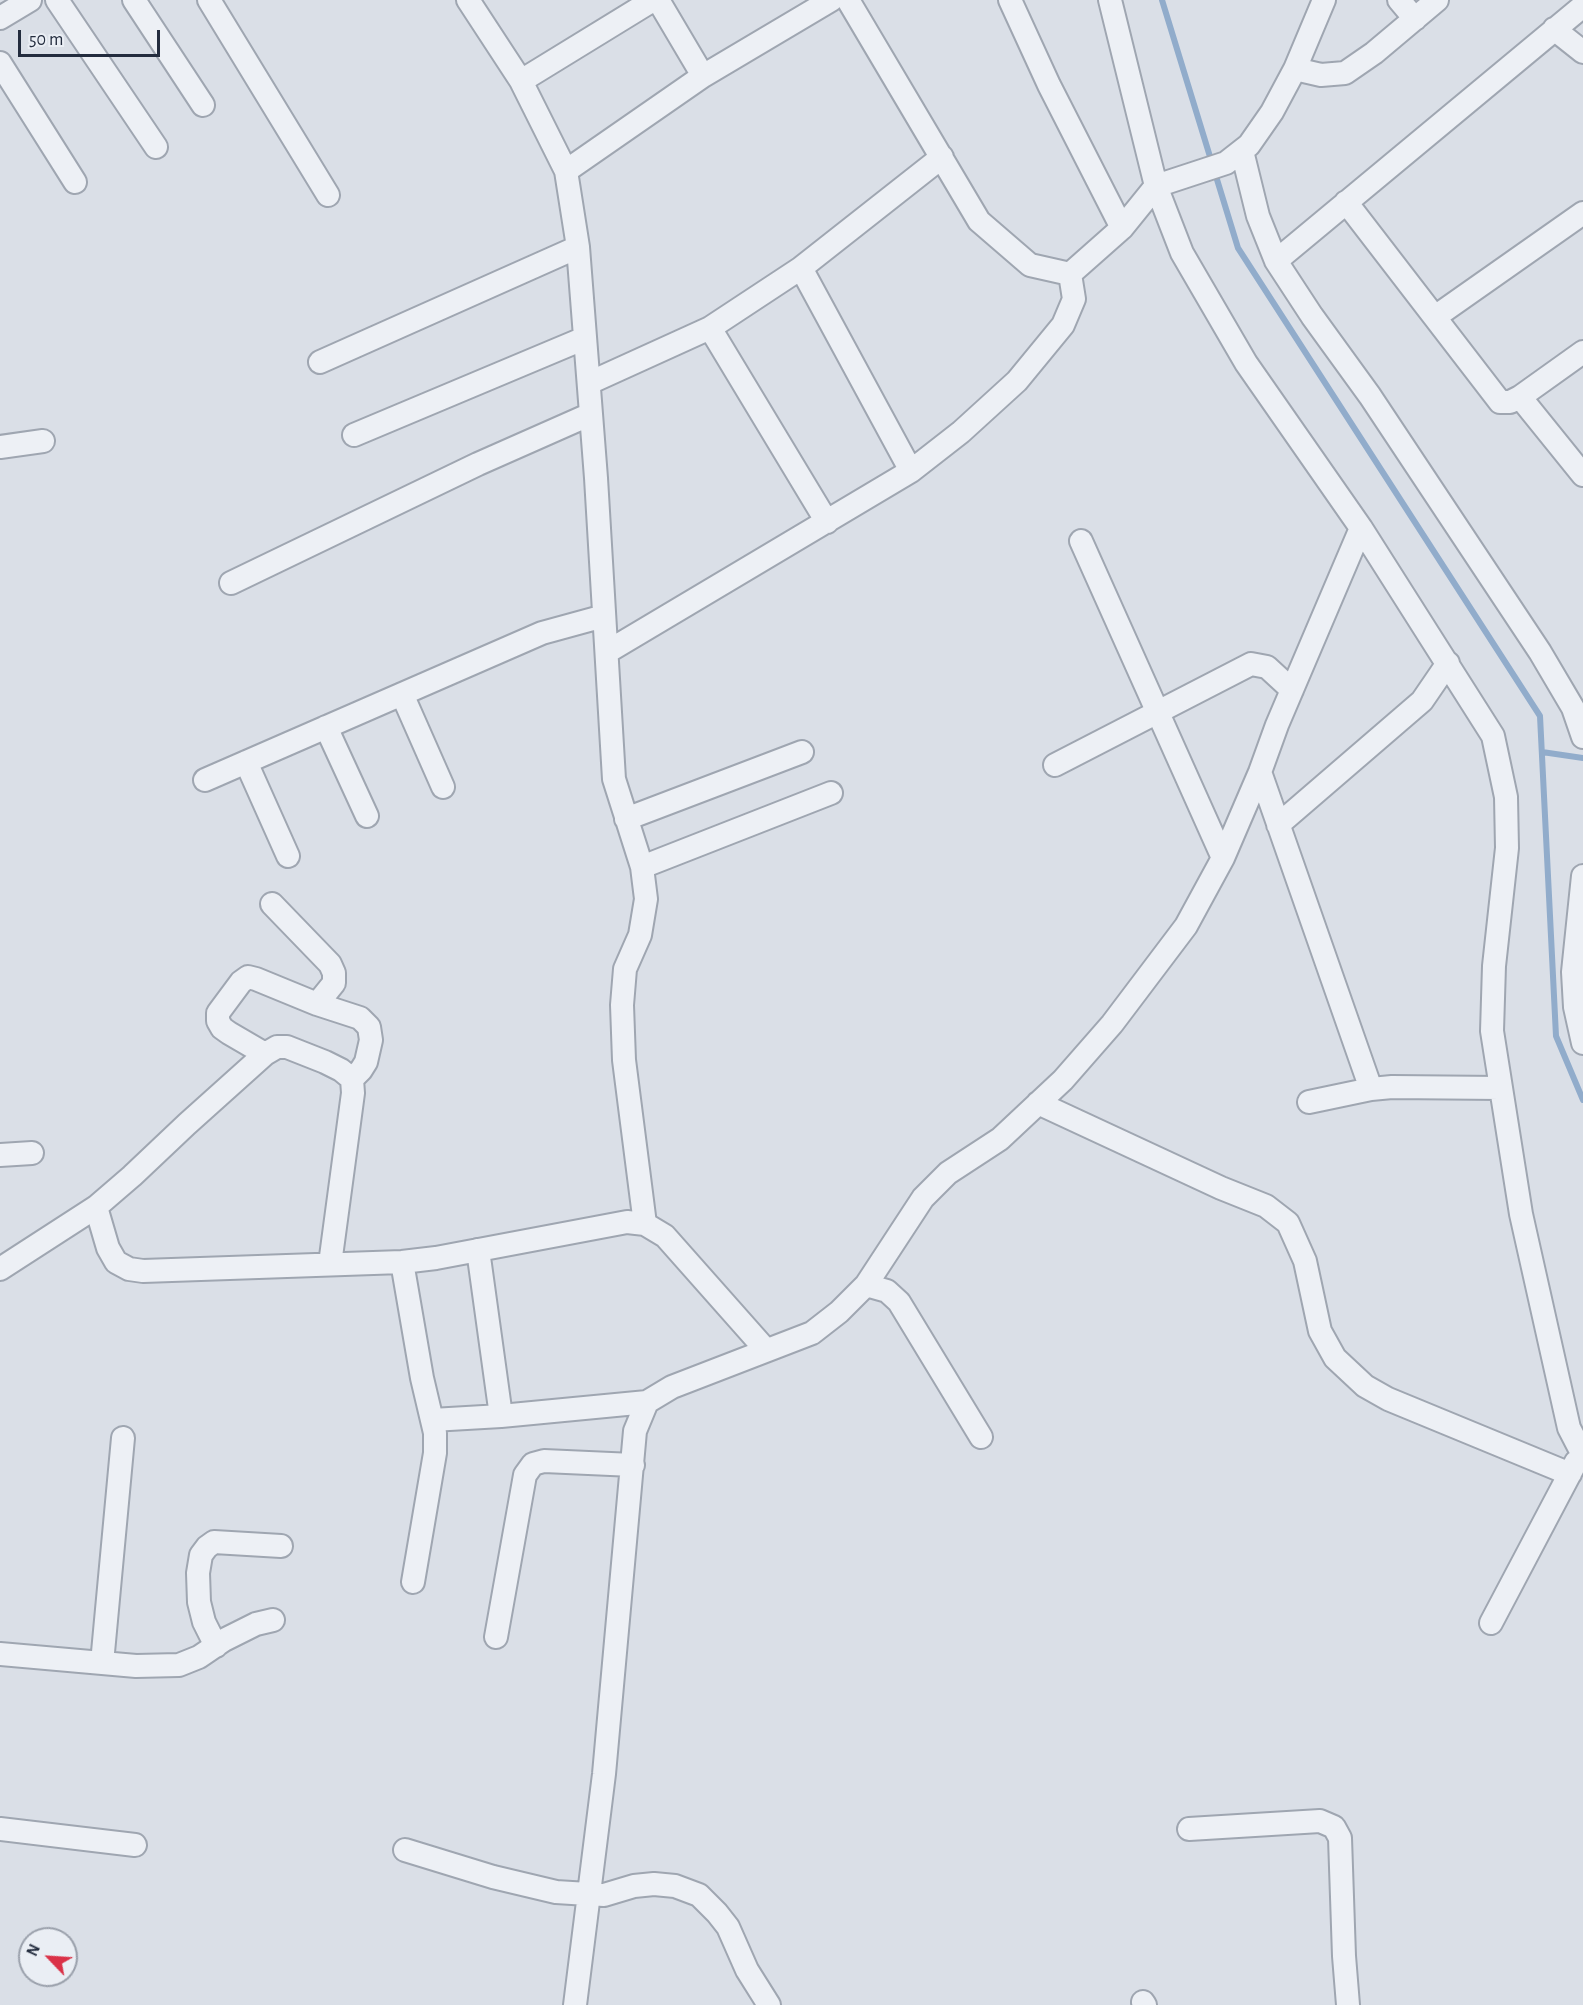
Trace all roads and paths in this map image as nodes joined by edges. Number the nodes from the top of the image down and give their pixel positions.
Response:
1 (30, 0) edge
2 (57, 0) edge
3 (134, 0) edge
4 (209, 0) edge
5 (468, 0) edge
6 (655, 0) edge
7 (831, 0) edge
8 (848, 0) edge
9 (1010, 0) edge
10 (1110, 0) edge
11 (1324, 0) edge
12 (1399, 0) edge
13 (1437, 0) edge
14 (1583, 6) edge
15 (0, 18) edge
16 (1415, 19) junction
17 (1554, 29) junction
18 (1583, 52) edge
19 (0, 63) edge
20 (1295, 69) junction
21 (703, 76) junction
22 (521, 81) junction
23 (203, 105) dead end
24 (156, 147) dead end
25 (942, 157) junction
26 (1234, 157) junction
27 (566, 171) junction
28 (75, 182) dead end
29 (1161, 185) junction
30 (328, 195) dead end
31 (1346, 202) junction
32 (1583, 213) edge
33 (1122, 228) junction
34 (578, 247) junction
35 (1276, 261) junction
36 (801, 268) junction
37 (1070, 274) junction
38 (1435, 317) junction
39 (710, 328) junction
40 (585, 338) junction
41 (1583, 352) edge
42 (320, 362) dead end
43 (589, 383) junction
44 (1520, 397) junction
45 (591, 414) junction
46 (354, 435) dead end
47 (44, 441) dead end
48 (0, 447) edge
49 (911, 471) junction
50 (1583, 475) edge
51 (827, 522) junction
52 (1362, 528) junction
53 (1081, 541) dead end
54 (231, 583) dead end
55 (604, 616) junction
56 (607, 652) junction
57 (1448, 663) junction
58 (1292, 690) junction
59 (402, 694) junction
60 (1158, 713) junction
61 (326, 727) junction
62 (1583, 737) edge
63 (802, 752) dead end
64 (246, 762) junction
65 (1055, 765) dead end
66 (1260, 772) junction
67 (205, 780) dead end
68 (443, 787) dead end
69 (831, 793) dead end
70 (367, 816) dead end
71 (627, 819) junction
72 (1278, 825) junction
73 (288, 856) dead end
74 (1223, 858) junction
75 (642, 867) junction
76 (1583, 876) edge
77 (272, 904) dead end
78 (317, 1004) junction
79 (1583, 1043) edge
80 (265, 1054) junction
81 (352, 1078) junction
82 (1500, 1088) junction
83 (1371, 1089) junction
84 (1309, 1102) dead end
85 (1038, 1103) junction
86 (32, 1153) dead end
87 (0, 1155) edge
88 (96, 1207) junction
89 (645, 1224) junction
90 (478, 1250) junction
91 (396, 1262) junction
92 (330, 1264) junction
93 (0, 1269) edge
94 (866, 1285) junction
95 (766, 1350) junction
96 (647, 1401) junction
97 (501, 1416) junction
98 (432, 1420) junction
99 (981, 1437) dead end
100 (123, 1438) dead end
101 (1582, 1453) edge
102 (633, 1465) junction
103 (1570, 1474) junction
104 (280, 1546) dead end
105 (413, 1582) dead end
106 (273, 1620) dead end
107 (1491, 1623) dead end
108 (496, 1637) dead end
109 (216, 1646) junction
110 (1, 1658) edge
111 (102, 1663) junction
112 (0, 1829) edge
113 (1189, 1829) dead end
114 (135, 1845) dead end
115 (405, 1851) dead end
116 (589, 1896) junction
117 (575, 2005) edge
118 (769, 2005) edge
119 (1348, 2005) edge

1 - 15 street
2 - 24 street
3 - 23 street
4 - 30 street
5 - 22 street
6 - 21 street
6 - 22 street
7 - 21 street
8 - 25 street
9 - 33 street
10 - 29 street
11 - 20 street
12 - 16 street
13 - 16 street
14 - 17 street
16 - 20 street
17 - 18 street
17 - 31 street
19 - 28 street
20 - 26 street
21 - 27 street
22 - 27 street
25 - 36 street
25 - 37 street
26 - 29 street
26 - 35 street
27 - 34 street
29 - 33 street
29 - 52 street
31 - 35 street
31 - 38 street
32 - 38 street
33 - 37 street
34 - 40 street
34 - 42 street
35 - 62 street
36 - 39 street
36 - 49 street
37 - 49 street
38 - 44 street
39 - 43 street
39 - 51 street
40 - 43 street
40 - 46 street
41 - 44 street
43 - 45 street
44 - 50 street
45 - 54 street
45 - 55 street
47 - 48 street
49 - 51 street
51 - 56 street
52 - 57 street
52 - 58 street
53 - 60 street
55 - 56 street
55 - 59 street
56 - 71 street
57 - 72 street
57 - 82 street
58 - 60 street
58 - 66 street
59 - 61 street
59 - 68 street
60 - 65 street
60 - 74 street
61 - 64 street
61 - 70 street
63 - 71 street
64 - 67 street
64 - 73 street
66 - 72 street
66 - 74 street
69 - 75 street
71 - 75 street
72 - 83 street
74 - 85 street
75 - 89 street
76 - 79 street
77 - 78 street
78 - 80 street
78 - 81 street
80 - 81 street
80 - 88 street
81 - 92 street
82 - 83 street
82 - 101 street
83 - 84 street
85 - 94 street
85 - 103 street
86 - 87 street
88 - 92 street
88 - 93 street
89 - 90 street
89 - 95 street
90 - 91 street
90 - 97 street
91 - 92 street
91 - 98 street
94 - 95 street
94 - 99 street
95 - 96 street
96 - 97 street
96 - 102 street
97 - 98 street
98 - 105 street
100 - 111 street
101 - 103 street
102 - 108 street
102 - 116 street
103 - 107 street
104 - 109 street
106 - 109 street
109 - 111 street
110 - 111 street
112 - 114 street
113 - 119 street
115 - 116 street
116 - 117 street
116 - 118 street

